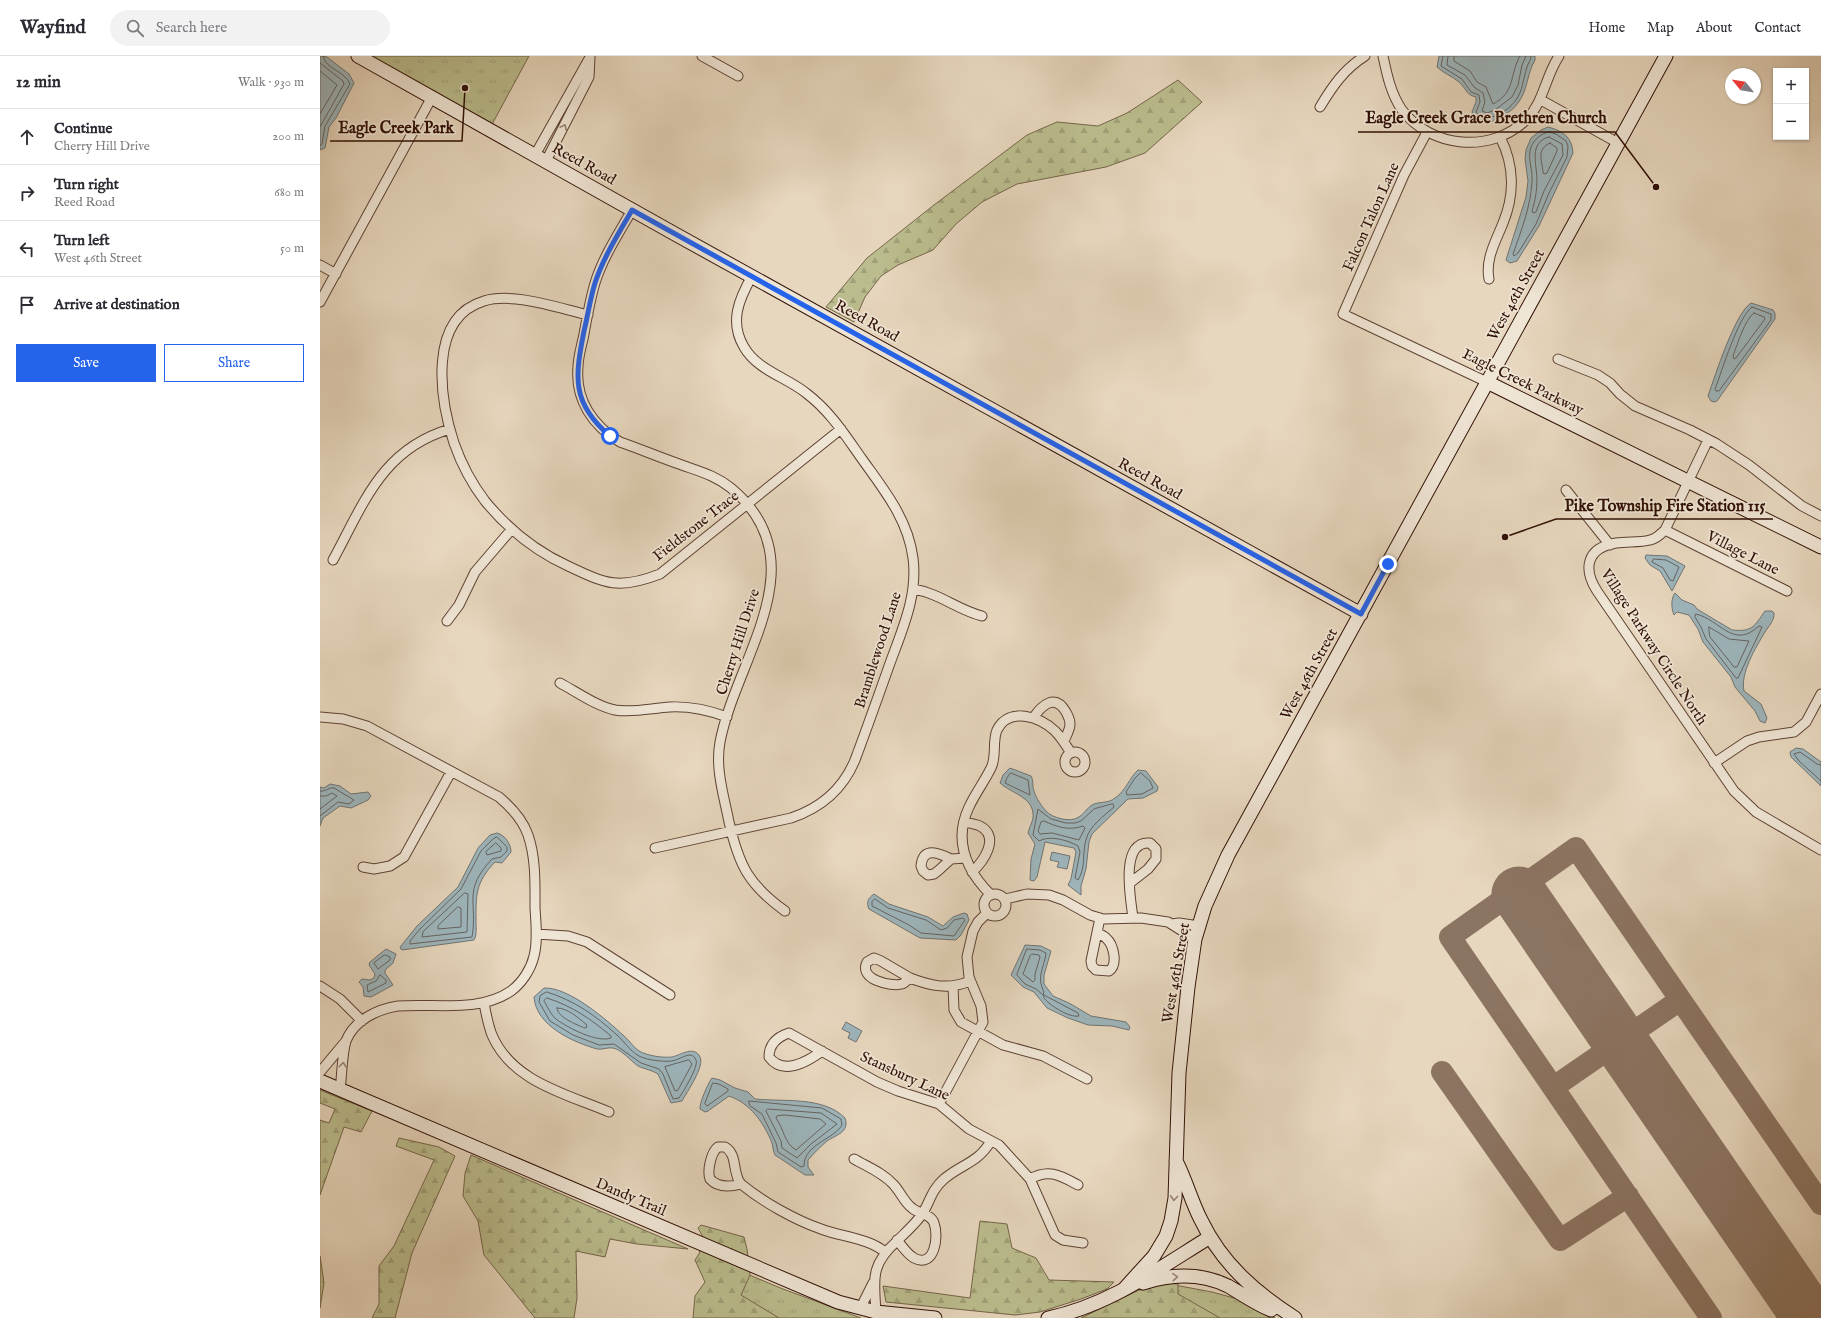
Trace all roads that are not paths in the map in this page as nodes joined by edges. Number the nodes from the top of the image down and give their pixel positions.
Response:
1 (358, 56) edge
2 (590, 56) edge
3 (702, 56) edge
4 (1365, 56) edge
5 (1383, 56) edge
6 (1559, 56) edge
7 (1666, 56) edge
8 (738, 76) dead end
9 (432, 97) junction
10 (1541, 100) junction
11 (1320, 108) dead end
12 (1427, 132) junction
13 (1500, 137) junction
14 (1618, 142) junction
15 (540, 158) junction
16 (632, 210) junction
17 (320, 265) edge
18 (336, 274) junction
19 (752, 276) junction
20 (1489, 278) dead end
21 (320, 302) edge
22 (1343, 314) joint
23 (588, 315) junction
24 (1558, 359) dead end
25 (1487, 382) junction
26 (450, 429) junction
27 (841, 430) junction
28 (1708, 440) junction
29 (1688, 482) junction
30 (1566, 490) dead end
31 (747, 504) junction
32 (1821, 516) edge
33 (511, 530) junction
34 (1665, 530) junction
35 (1610, 545) junction
36 (1821, 547) edge
37 (333, 560) dead end
38 (913, 589) junction
39 (1787, 591) dead end
40 (1361, 614) junction
41 (982, 616) dead end
42 (447, 621) dead end
43 (560, 683) dead end
44 (1821, 694) edge
45 (320, 717) edge
46 (727, 717) junction
47 (1033, 718) junction
48 (1064, 741) junction
49 (1071, 752) dead end
50 (1714, 763) junction
51 (451, 772) junction
52 (964, 822) junction
53 (731, 831) junction
54 (655, 848) dead end
55 (1821, 850) edge
56 (966, 858) junction
57 (951, 859) dead end
58 (363, 867) dead end
59 (972, 872) junction
60 (1130, 883) dead end
61 (991, 895) junction
62 (1005, 900) junction
63 (785, 911) dead end
64 (987, 913) junction
65 (1100, 918) junction
66 (1133, 918) junction
67 (1172, 924) junction
68 (1199, 926) junction
69 (1097, 933) junction
70 (536, 934) junction
71 (1195, 939) junction
72 (910, 978) dead end
73 (970, 981) junction
74 (320, 986) edge
75 (953, 986) junction
76 (670, 995) dead end
77 (484, 1003) junction
78 (362, 1021) junction
79 (978, 1032) junction
80 (346, 1041) junction
81 (822, 1052) junction
82 (320, 1072) edge
83 (1087, 1078) dead end
84 (320, 1081) edge
85 (340, 1090) junction
86 (939, 1104) junction
87 (609, 1112) dead end
88 (991, 1141) junction
89 (854, 1159) dead end
90 (1175, 1159) junction
91 (1030, 1179) junction
92 (741, 1184) junction
93 (1078, 1185) dead end
94 (923, 1214) junction
95 (1210, 1237) junction
96 (898, 1240) junction
97 (1083, 1243) dead end
98 (885, 1252) junction
99 (874, 1281) junction
100 (1124, 1289) junction
101 (860, 1309) junction
102 (876, 1312) junction
103 (935, 1318) edge
104 (1048, 1318) edge
105 (1290, 1318) edge
106 (1295, 1318) edge

1 - 9 street, Reed Road
2 - 15 street
3 - 8 street
4 - 11 street
5 - 12 street
6 - 10 street
7 - 14 street, West 46th Street
9 - 15 street, Reed Road
9 - 18 street
10 - 13 street
10 - 14 street
12 - 13 street
12 - 22 street, Falcon Talon Lane
13 - 20 street
14 - 25 street, West 46th Street
15 - 16 street, Reed Road
16 - 19 street, Reed Road
16 - 23 street, Cherry Hill Drive
17 - 18 street
18 - 21 street
19 - 27 street, Bramblewood Lane
19 - 40 street, Reed Road
22 - 25 street, Eagle Creek Parkway
23 - 26 street, Fieldstone Trace
23 - 31 street, Cherry Hill Drive
24 - 28 street
25 - 29 street, Eagle Creek Parkway
25 - 40 street, West 46th Street
26 - 33 street, Fieldstone Trace
26 - 37 street
27 - 31 street, Fieldstone Trace
27 - 38 street, Bramblewood Lane
28 - 29 street
28 - 32 street
29 - 34 street
29 - 36 street, Eagle Creek Parkway
30 - 35 street
31 - 33 street, Fieldstone Trace
31 - 46 street, Cherry Hill Drive
33 - 42 street
34 - 35 street, Village Parkway Circle North
34 - 39 street, Village Lane
35 - 50 street, Village Parkway Circle North
38 - 41 street
38 - 53 street, Bramblewood Lane
40 - 68 street, West 46th Street
43 - 46 street
44 - 50 street
45 - 51 street
46 - 53 street, Cherry Hill Drive
47 - 48 street
47 - 48 street
47 - 52 street
48 - 49 street
50 - 55 street, Village Parkway Circle North
51 - 58 street
51 - 70 street
52 - 56 street
52 - 59 street
53 - 54 street, Bramblewood Lane
53 - 63 street, Cherry Hill Drive
56 - 57 street
56 - 59 street
59 - 61 street
60 - 66 street
61 - 62 street
61 - 64 street
62 - 64 street
62 - 65 street
64 - 73 street
65 - 66 street
65 - 69 street
66 - 67 street
67 - 68 street
67 - 71 street
68 - 71 street, West 46th Street
69 - 69 street
70 - 76 street
70 - 77 street
71 - 90 street, West 46th Street
72 - 75 street
73 - 75 street
73 - 79 street
74 - 78 street
75 - 79 street
77 - 78 street
77 - 87 street
78 - 80 street
79 - 83 street
79 - 86 street
80 - 82 street
85 -> 80 street
81 - 81 street, Stansbury Lane
81 - 86 street, Stansbury Lane
84 - 85 street, Dandy Trail
85 - 101 street, Dandy Trail
86 - 88 street, Stansbury Lane
88 - 91 street, Stansbury Lane
88 - 94 street
89 - 94 street
90 - 95 street
90 -> 100 street, West 46th Street
91 - 93 street
91 - 97 street, Stansbury Lane
92 - 92 street
92 - 98 street
94 - 96 street
94 - 96 street
95 - 100 street
95 - 106 street
96 - 98 street
98 - 99 street
99 - 101 street
99 - 102 street
100 - 104 street
100 -> 105 street
101 - 102 street, Dandy Trail
102 - 103 street, Dandy Trail

